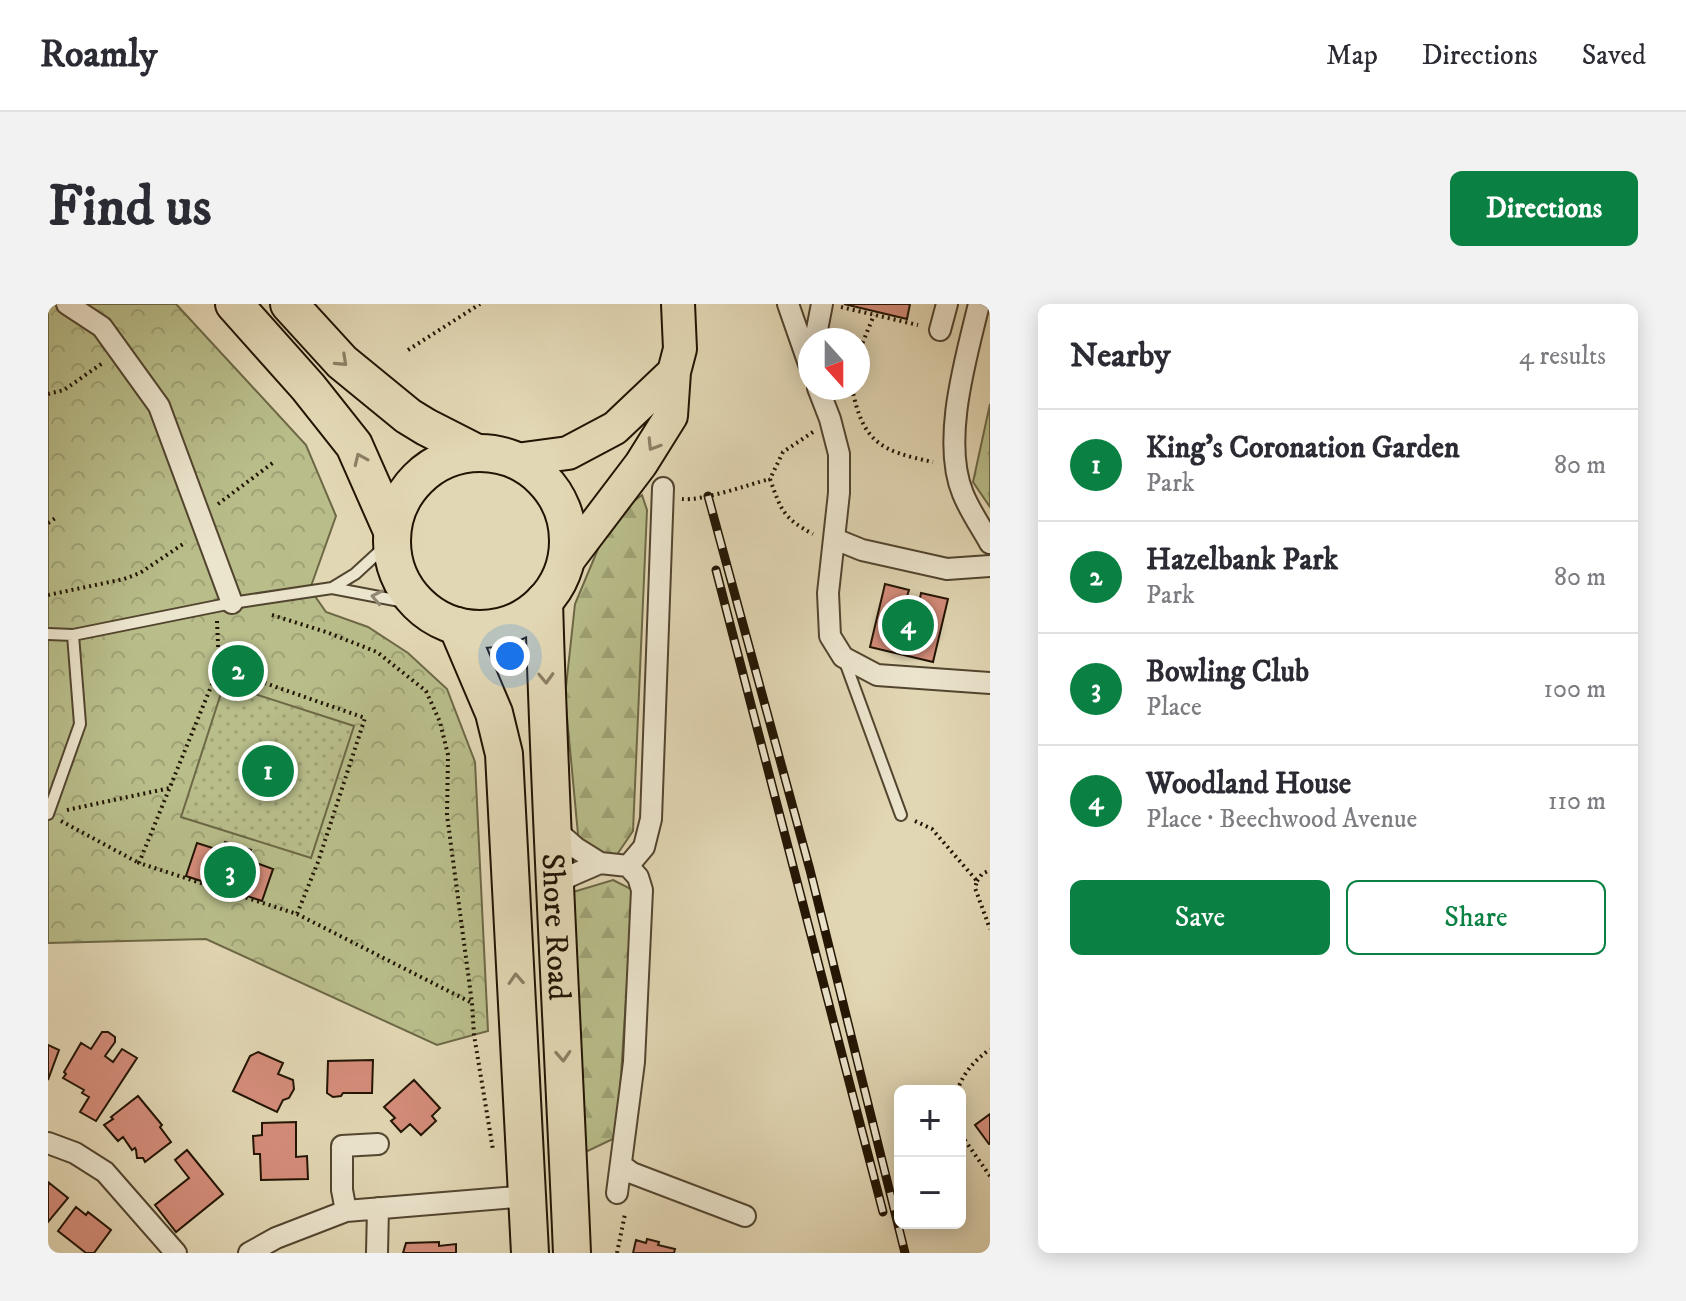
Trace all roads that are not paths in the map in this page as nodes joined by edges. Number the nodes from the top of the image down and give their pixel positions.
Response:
1 (67, 304) edge
2 (234, 304) edge
3 (289, 304) edge
4 (678, 304) edge
5 (788, 304) edge
6 (947, 304) edge
7 (979, 304) edge
8 (831, 305) edge
9 (799, 328) edge
10 (821, 328) edge
11 (940, 330) road end
12 (674, 372) junction
13 (823, 400) edge
14 (477, 453) junction
15 (516, 460) junction
16 (663, 493) road end
17 (392, 535) junction
18 (835, 539) junction
19 (990, 543) edge
20 (566, 563) junction
21 (990, 566) edge
22 (332, 588) junction
23 (544, 601) junction
24 (224, 605) junction
25 (421, 605) junction
26 (457, 626) junction
27 (48, 634) edge
28 (73, 635) junction
29 (843, 657) junction
30 (990, 683) edge
31 (48, 814) edge
32 (901, 815) road end
33 (551, 826) junction
34 (600, 863) junction
35 (628, 866) junction
36 (556, 885) junction
37 (48, 1143) edge
38 (378, 1144) dead end
39 (621, 1165) junction
40 (617, 1193) road end
41 (528, 1196) junction
42 (378, 1208) junction
43 (346, 1211) junction
44 (745, 1216) dead end
45 (176, 1253) edge
46 (249, 1253) edge
47 (377, 1253) edge
48 (530, 1253) edge
49 (572, 1253) edge

1 - 24 street
17 -> 2 highway
3 -> 14 highway
4 - 12 main road
5 - 9 street
6 - 11 street
7 - 19 street
8 - 10 street
12 - 15 main road
12 -> 20 main road
13 - 18 street
14 - 15 highway
14 - 17 highway
15 - 20 highway
16 - 35 street
17 - 22 lane
17 - 25 highway
18 - 21 street
18 - 29 street
20 - 23 highway
22 - 24 lane
25 -> 22 lane
23 - 26 highway
23 -> 33 highway, Shore Road
24 - 28 lane
25 - 26 highway
41 -> 26 highway, Shore Road
27 - 28 lane
28 - 31 lane
29 - 30 street
29 - 32 lane
33 - 34 street
33 - 36 highway, Shore Road
34 - 35 street
34 - 36 street
35 - 39 street
36 -> 49 highway, Shore Road
37 - 45 street
38 - 43 street
39 - 40 street
39 - 44 street
41 - 42 street
41 - 48 highway, Shore Road
42 - 43 street
42 - 47 street
43 - 46 street

